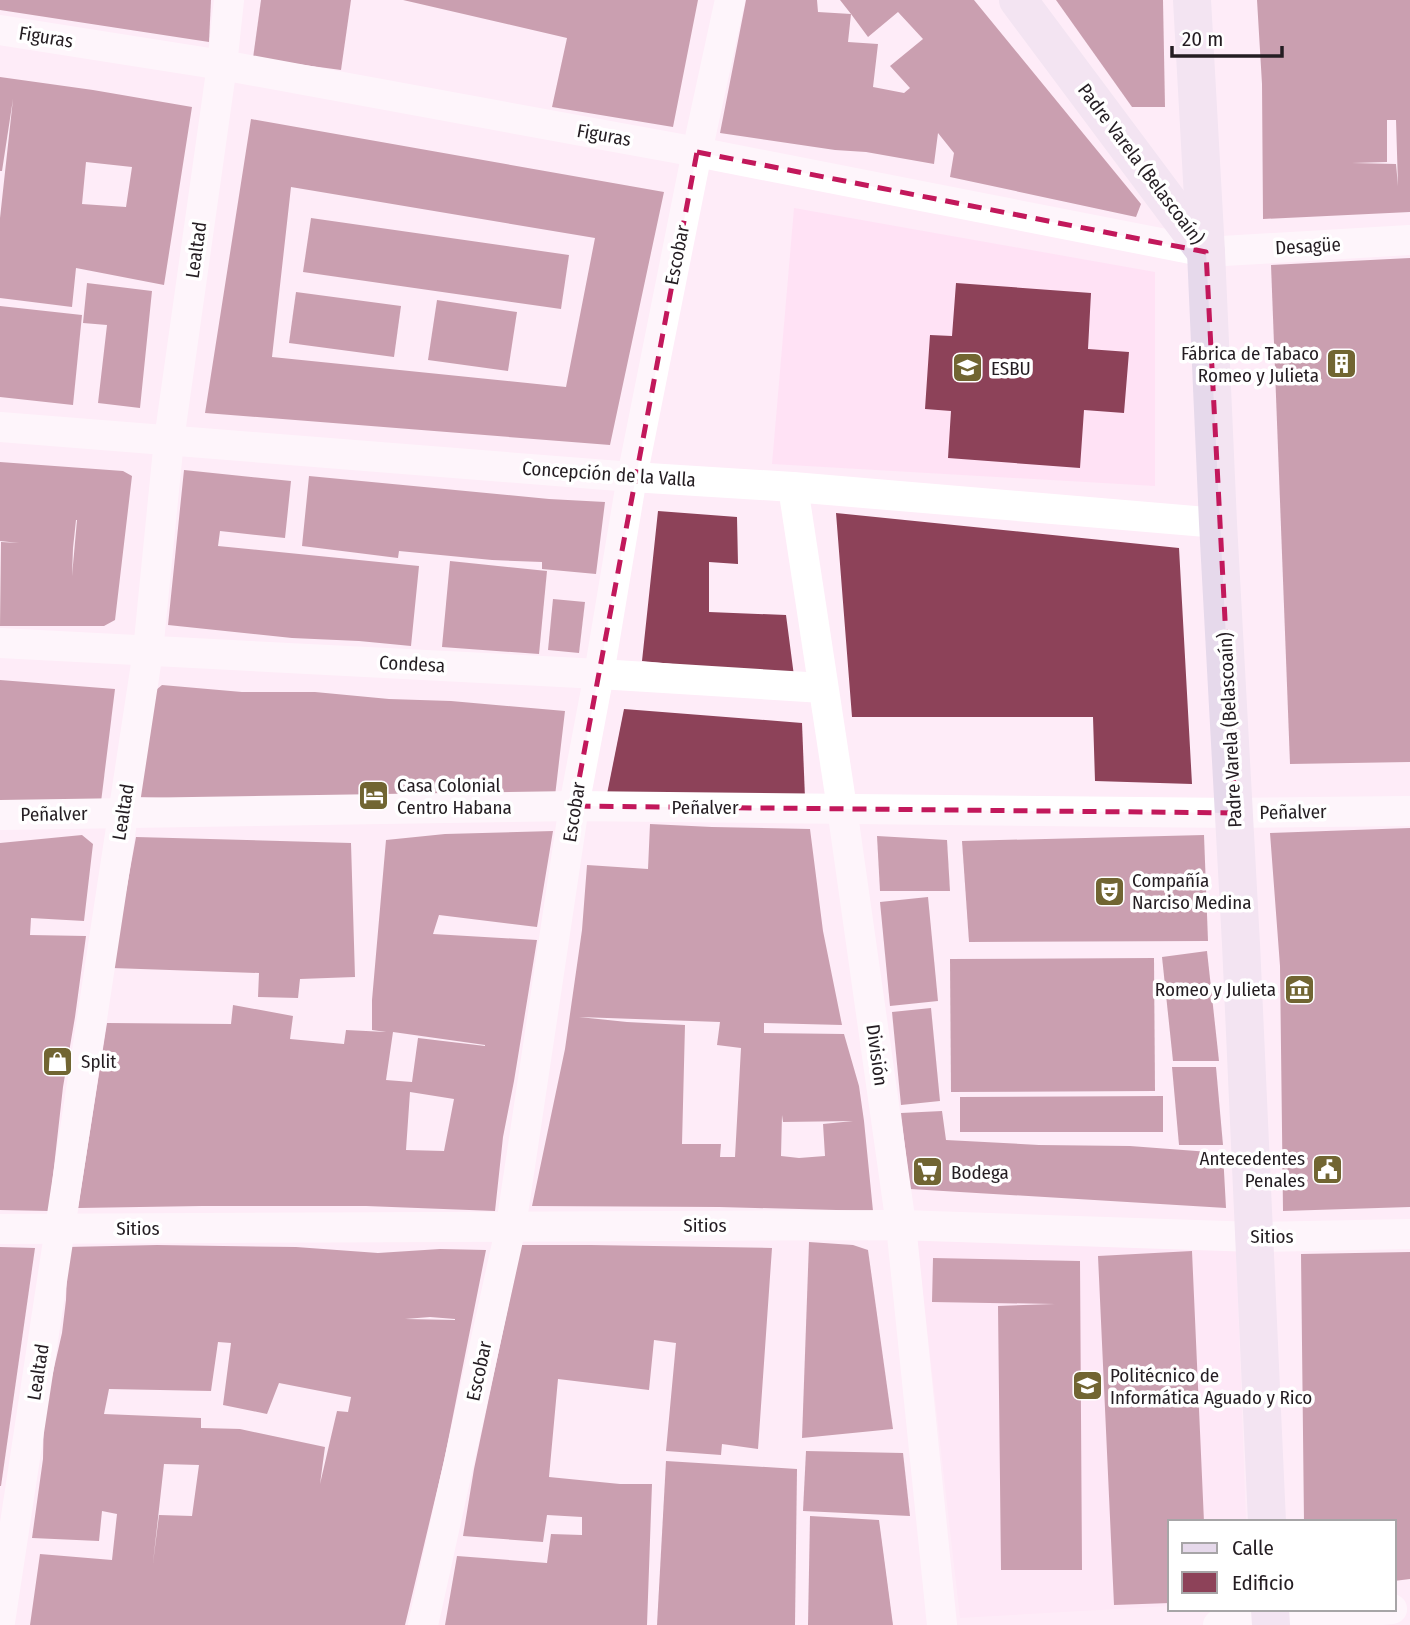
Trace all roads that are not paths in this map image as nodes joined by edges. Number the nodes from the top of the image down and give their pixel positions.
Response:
1 (229, 0) edge
2 (730, 0) edge
3 (1018, 0) edge
4 (1192, 0) edge
5 (0, 30) edge
6 (222, 65) junction
7 (697, 152) junction
8 (1410, 240) edge
9 (1206, 252) junction
10 (0, 427) edge
11 (169, 440) junction
12 (632, 477) junction
13 (793, 487) junction
14 (1218, 523) junction
15 (0, 643) edge
16 (148, 651) junction
17 (599, 674) junction
18 (823, 688) junction
19 (574, 806) junction
20 (842, 808) junction
21 (1410, 811) edge
22 (122, 813) junction
23 (1235, 813) junction
24 (0, 815) edge
25 (901, 1225) junction
26 (511, 1226) junction
27 (59, 1228) junction
28 (0, 1229) edge
29 (1410, 1234) edge
30 (1255, 1237) junction
31 (1267, 1520) edge
32 (1366, 1611) edge
33 (1271, 1618) edge
34 (0, 1622) edge
35 (423, 1625) edge
36 (942, 1625) edge
37 (1218, 1625) edge

1 - 6 street, Lealtad
2 - 7 street, Escobar
3 - 9 main road, Padre Varela (Belascoaín)
4 - 9 main road
5 - 6 street, Figuras
6 - 7 street, Figuras
6 - 11 street, Lealtad
7 - 9 street, Figuras
7 - 12 street, Escobar
8 - 9 street, Desagüe
9 - 14 main road, Padre Varela (Belascoaín)
10 - 11 street, Concepción de la Valla
11 - 12 street, Concepción de la Valla
11 - 16 street, Lealtad
12 - 13 street, Concepción de la Valla
12 - 17 street, Escobar
13 - 14 street, Concepción de la Valla
13 - 18 street, División
14 - 23 main road, Padre Varela (Belascoaín)
15 - 16 street, Condesa
16 - 17 street, Condesa
16 - 22 street, Lealtad
17 - 18 street, Condesa
17 - 19 street, Escobar
18 - 20 street, División
19 - 20 street, Peñalver
19 - 22 street, Peñalver
19 - 26 street, Escobar
20 - 23 street, Peñalver
20 - 25 street, División
21 - 23 street, Peñalver
22 - 24 street, Peñalver
22 - 27 street, Lealtad
23 - 30 main road, Padre Varela (Belascoaín)
25 - 26 street, Sitios
25 - 30 street, Sitios
25 - 36 street, División
26 - 27 street, Sitios
26 - 35 street, Escobar
27 - 28 street, Sitios
27 - 34 street, Lealtad
29 - 30 street, Sitios
30 - 31 main road, Padre Varela (Belascoaín)
32 - 33 street
33 - 37 street

